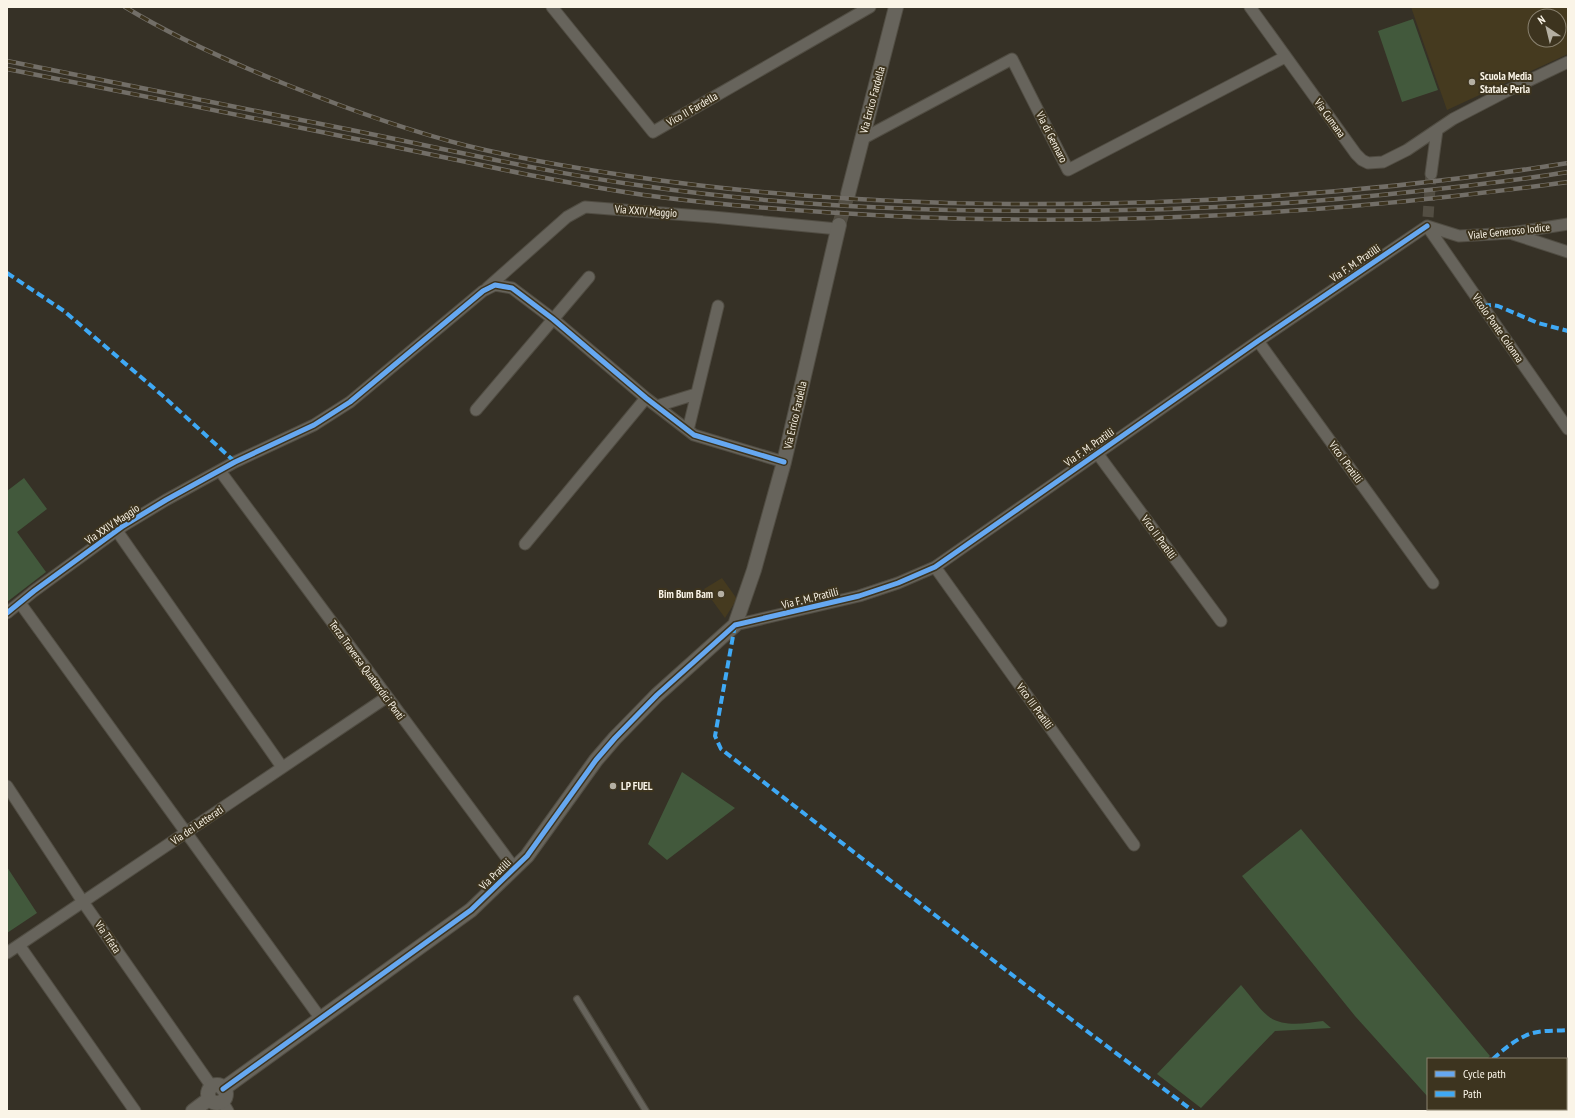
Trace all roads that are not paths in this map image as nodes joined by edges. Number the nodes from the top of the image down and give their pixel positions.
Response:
1 (552, 7) edge
2 (870, 7) edge
3 (896, 7) edge
4 (1250, 7) edge
5 (1285, 57) junction
6 (1568, 62) edge
7 (1437, 130) junction
8 (862, 139) junction
9 (1430, 174) tunnel mouth
10 (848, 194) tunnel mouth
11 (1428, 221) junction
12 (1568, 224) edge
13 (839, 227) joint
14 (1511, 233) junction
15 (1568, 252) edge
16 (589, 278) dead end
17 (483, 291) junction
18 (718, 306) dead end
19 (553, 319) junction
20 (1258, 341) junction
21 (696, 394) junction
22 (646, 398) junction
23 (657, 406) junction
24 (476, 410) dead end
25 (1568, 429) edge
26 (688, 430) junction
27 (1097, 453) junction
28 (784, 462) junction
29 (220, 471) junction
30 (116, 531) junction
31 (525, 544) dead end
32 (935, 567) junction
33 (1434, 583) dead end
34 (20, 603) junction
35 (7, 613) edge
36 (1221, 621) dead end
37 (735, 625) junction
38 (387, 697) junction
39 (282, 767) junction
40 (7, 786) edge
41 (186, 832) junction
42 (1134, 845) dead end
43 (514, 869) junction
44 (83, 902) junction
45 (19, 945) junction
46 (7, 953) edge
47 (577, 999) dead end
48 (321, 1019) junction
49 (219, 1097) edge
50 (135, 1111) edge
51 (193, 1111) edge
52 (646, 1111) edge

1 - 2 street, Vico II Fardella
3 - 8 street, Via Errico Fardella
4 - 5 street, Via Cumana
5 - 7 street, Via Cumana
5 - 8 street, Via di Gennaro
6 - 7 street
7 - 9 street
8 - 10 street, Via Errico Fardella
11 - 14 street, Viale Generoso Iodice
11 - 20 street, Via F. M. Pratilli
11 - 25 street, Vicolo Ponte Colonna
12 - 14 street, Viale Generoso Iodice
13 - 17 street, Via XXIV Maggio
13 - 28 street, Via Errico Fardella
14 - 15 street
16 - 19 street
17 - 19 street
17 - 29 street, Via XXIV Maggio
18 - 21 street
19 - 22 street
19 - 24 street
20 - 27 street, Via F. M. Pratilli
20 - 33 street, Vico I Pratilli
21 - 23 street
21 - 26 street
22 - 23 street
22 - 31 street
23 - 26 street
26 - 28 street
27 - 32 street, Via F. M. Pratilli
27 - 36 street, Vico II Pratilli
28 - 37 street, Via Errico Fardella
29 - 30 street, Via XXIV Maggio
29 - 38 street, Terza Traversa Quattordici Ponti
30 - 34 street, Via XXIV Maggio
30 - 39 street
32 - 37 street, Via F. M. Pratilli
32 - 42 street, Vico III Pratilli
34 - 35 street, Via XXIV Maggio
34 - 41 street
37 - 43 street, Via Pratilli
38 - 39 street, Via dei Letterati
38 - 43 street, Terza Traversa Quattordici Ponti
39 - 41 street, Via dei Letterati
40 - 44 street, Via Tifata
41 - 44 street, Via dei Letterati
41 - 48 street
43 - 48 street, Via Pratilli
44 - 45 street, Via dei Letterati
44 - 49 street, Via Tifata
45 - 46 street, Via dei Letterati
45 - 50 street
47 - 52 lane
48 - 49 street, Via Pratilli
49 - 51 street, Via Pratilli

